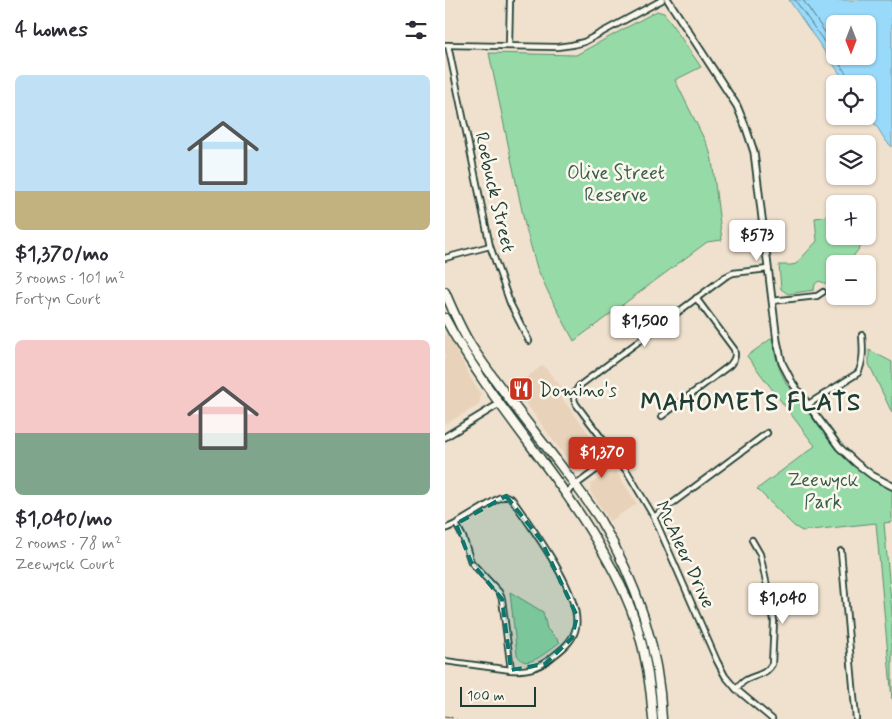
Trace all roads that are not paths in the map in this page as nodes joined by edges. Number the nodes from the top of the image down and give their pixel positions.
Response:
1 (510, 0) edge
2 (662, 0) edge
3 (668, 0) edge
4 (447, 45) edge
5 (509, 46) junction
6 (490, 246) junction
7 (445, 258) edge
8 (768, 269) junction
9 (445, 292) edge
10 (823, 292) dead end
11 (696, 298) junction
12 (772, 301) junction
13 (445, 318) edge
14 (862, 335) dead end
15 (529, 341) dead end
16 (509, 398) junction
17 (499, 404) junction
18 (807, 404) junction
19 (662, 416) dead end
20 (767, 433) dead end
21 (445, 437) edge
22 (615, 456) junction
23 (576, 486) junction
24 (892, 486) edge
25 (565, 493) junction
26 (654, 517) junction
27 (456, 524) junction
28 (445, 529) edge
29 (752, 540) dead end
30 (841, 552) dead end
31 (445, 660) edge
32 (511, 670) junction
33 (736, 688) junction
34 (653, 719) edge
35 (662, 719) edge
36 (772, 719) edge
37 (856, 719) edge

1 - 5 street
2 - 5 street
3 - 8 street
4 - 5 street
4 - 6 street, Roebuck Street
6 - 7 street
6 - 15 street, Roebuck Street
8 - 11 street, McAleer Drive
8 - 12 street
9 - 16 highway
10 - 12 street
11 - 19 street
11 - 22 street, McAleer Drive
12 - 18 street
13 - 17 highway
14 - 18 street
16 - 17 street
16 - 23 highway
17 - 21 street
17 - 25 highway
18 - 24 street
20 - 26 street
22 - 23 street
22 - 26 street, McAleer Drive
23 - 25 street
23 - 35 highway
25 - 34 highway
26 - 33 street, McAleer Drive
27 - 28 street
27 - 32 street
27 - 32 street
29 - 33 street
30 - 37 street
31 - 32 street
33 - 36 street, McAleer Drive

